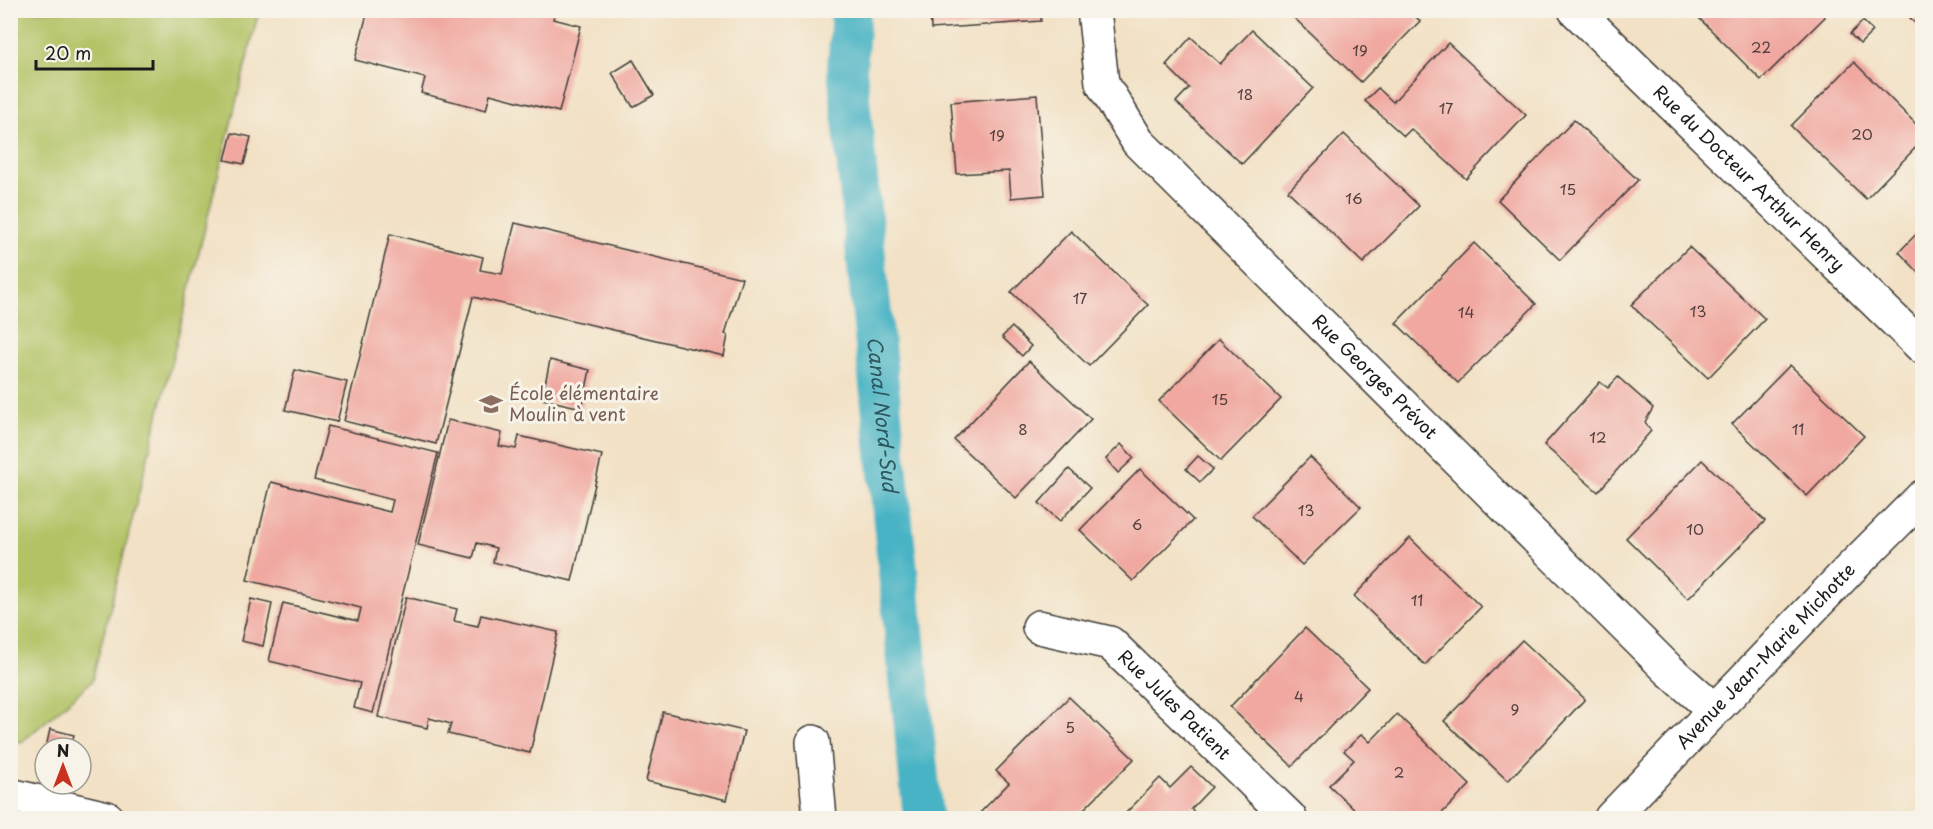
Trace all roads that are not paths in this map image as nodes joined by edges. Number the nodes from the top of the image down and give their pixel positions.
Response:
1 (1094, 10) edge
2 (1575, 10) edge
3 (1923, 347) edge
4 (1923, 497) edge
5 (1039, 627) dead end
6 (1714, 710) junction
7 (813, 742) dead end
8 (10, 795) edge
9 (102, 818) edge
10 (820, 819) edge
11 (1290, 819) edge
12 (1611, 819) edge

1 - 6 street, Rue Georges Prévot
2 - 3 street, Rue du Docteur Arthur Henry
4 - 6 street, Avenue Jean-Marie Michotte
5 - 11 street, Rue Jules Patient
6 - 12 street, Avenue Jean-Marie Michotte
7 - 10 street
8 - 9 street

